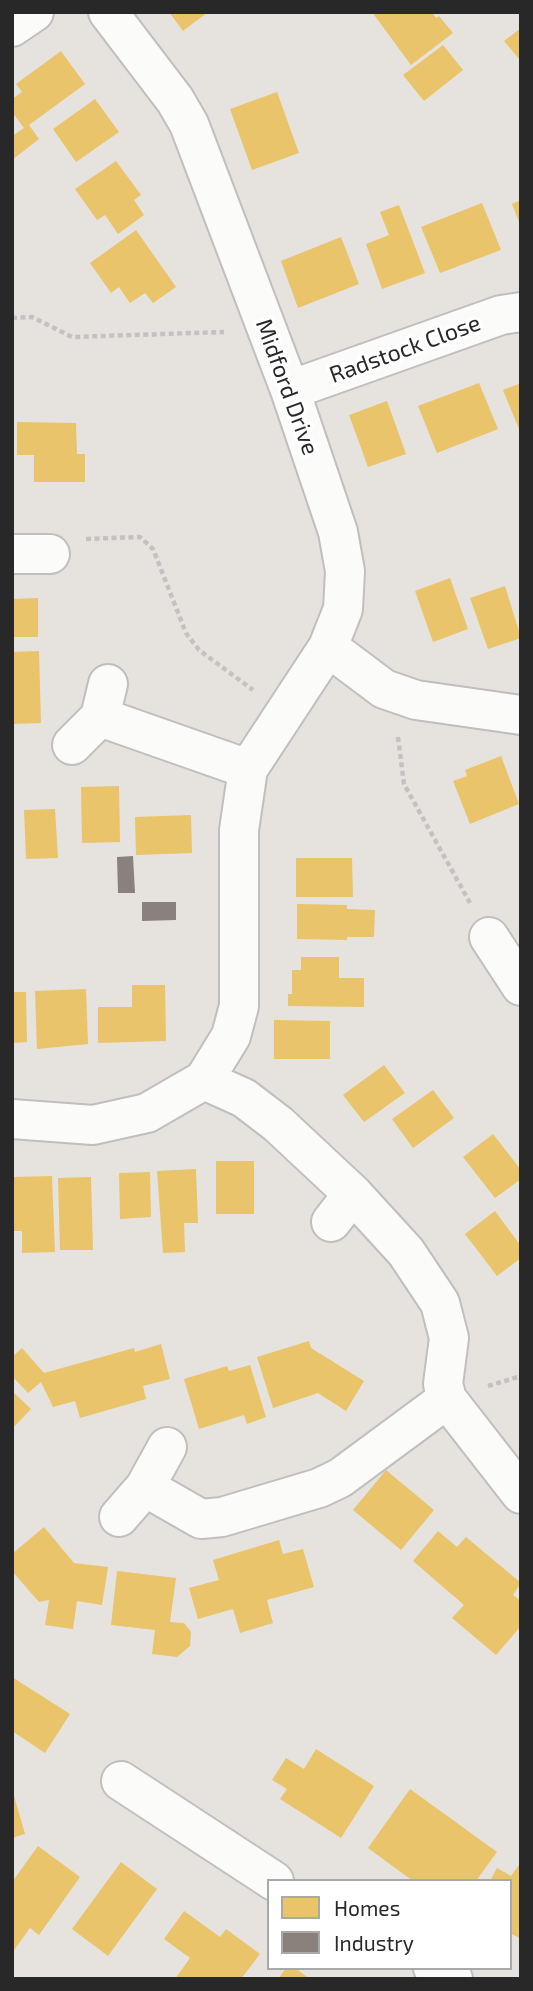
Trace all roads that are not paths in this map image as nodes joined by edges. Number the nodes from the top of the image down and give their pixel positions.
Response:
1 (34, 12) edge
2 (108, 12) edge
3 (12, 27) edge
4 (521, 312) edge
5 (290, 390) junction
6 (12, 554) edge
7 (50, 554) road end
8 (328, 648) junction
9 (521, 715) edge
10 (72, 745) dead end
11 (248, 769) junction
12 (489, 937) road end
13 (519, 978) edge
14 (204, 1080) junction
15 (12, 1119) edge
16 (447, 1399) junction
17 (167, 1447) dead end
18 (145, 1487) junction
19 (521, 1494) edge
20 (119, 1517) dead end
21 (121, 1781) dead end
22 (271, 1879) edge
23 (437, 1970) edge
24 (453, 1979) edge

1 - 3 street
2 - 5 street, Midford Drive
4 - 5 street, Radstock Close
5 - 8 street, Midford Drive
6 - 7 street
8 - 9 street
8 - 11 street, Midford Drive
10 - 11 street
11 - 14 street, Midford Drive
12 - 13 street
14 - 15 street, Midford Drive
14 - 16 street
16 - 18 street
16 - 19 street
17 - 18 street
18 - 20 street
21 - 22 street
23 - 24 street

